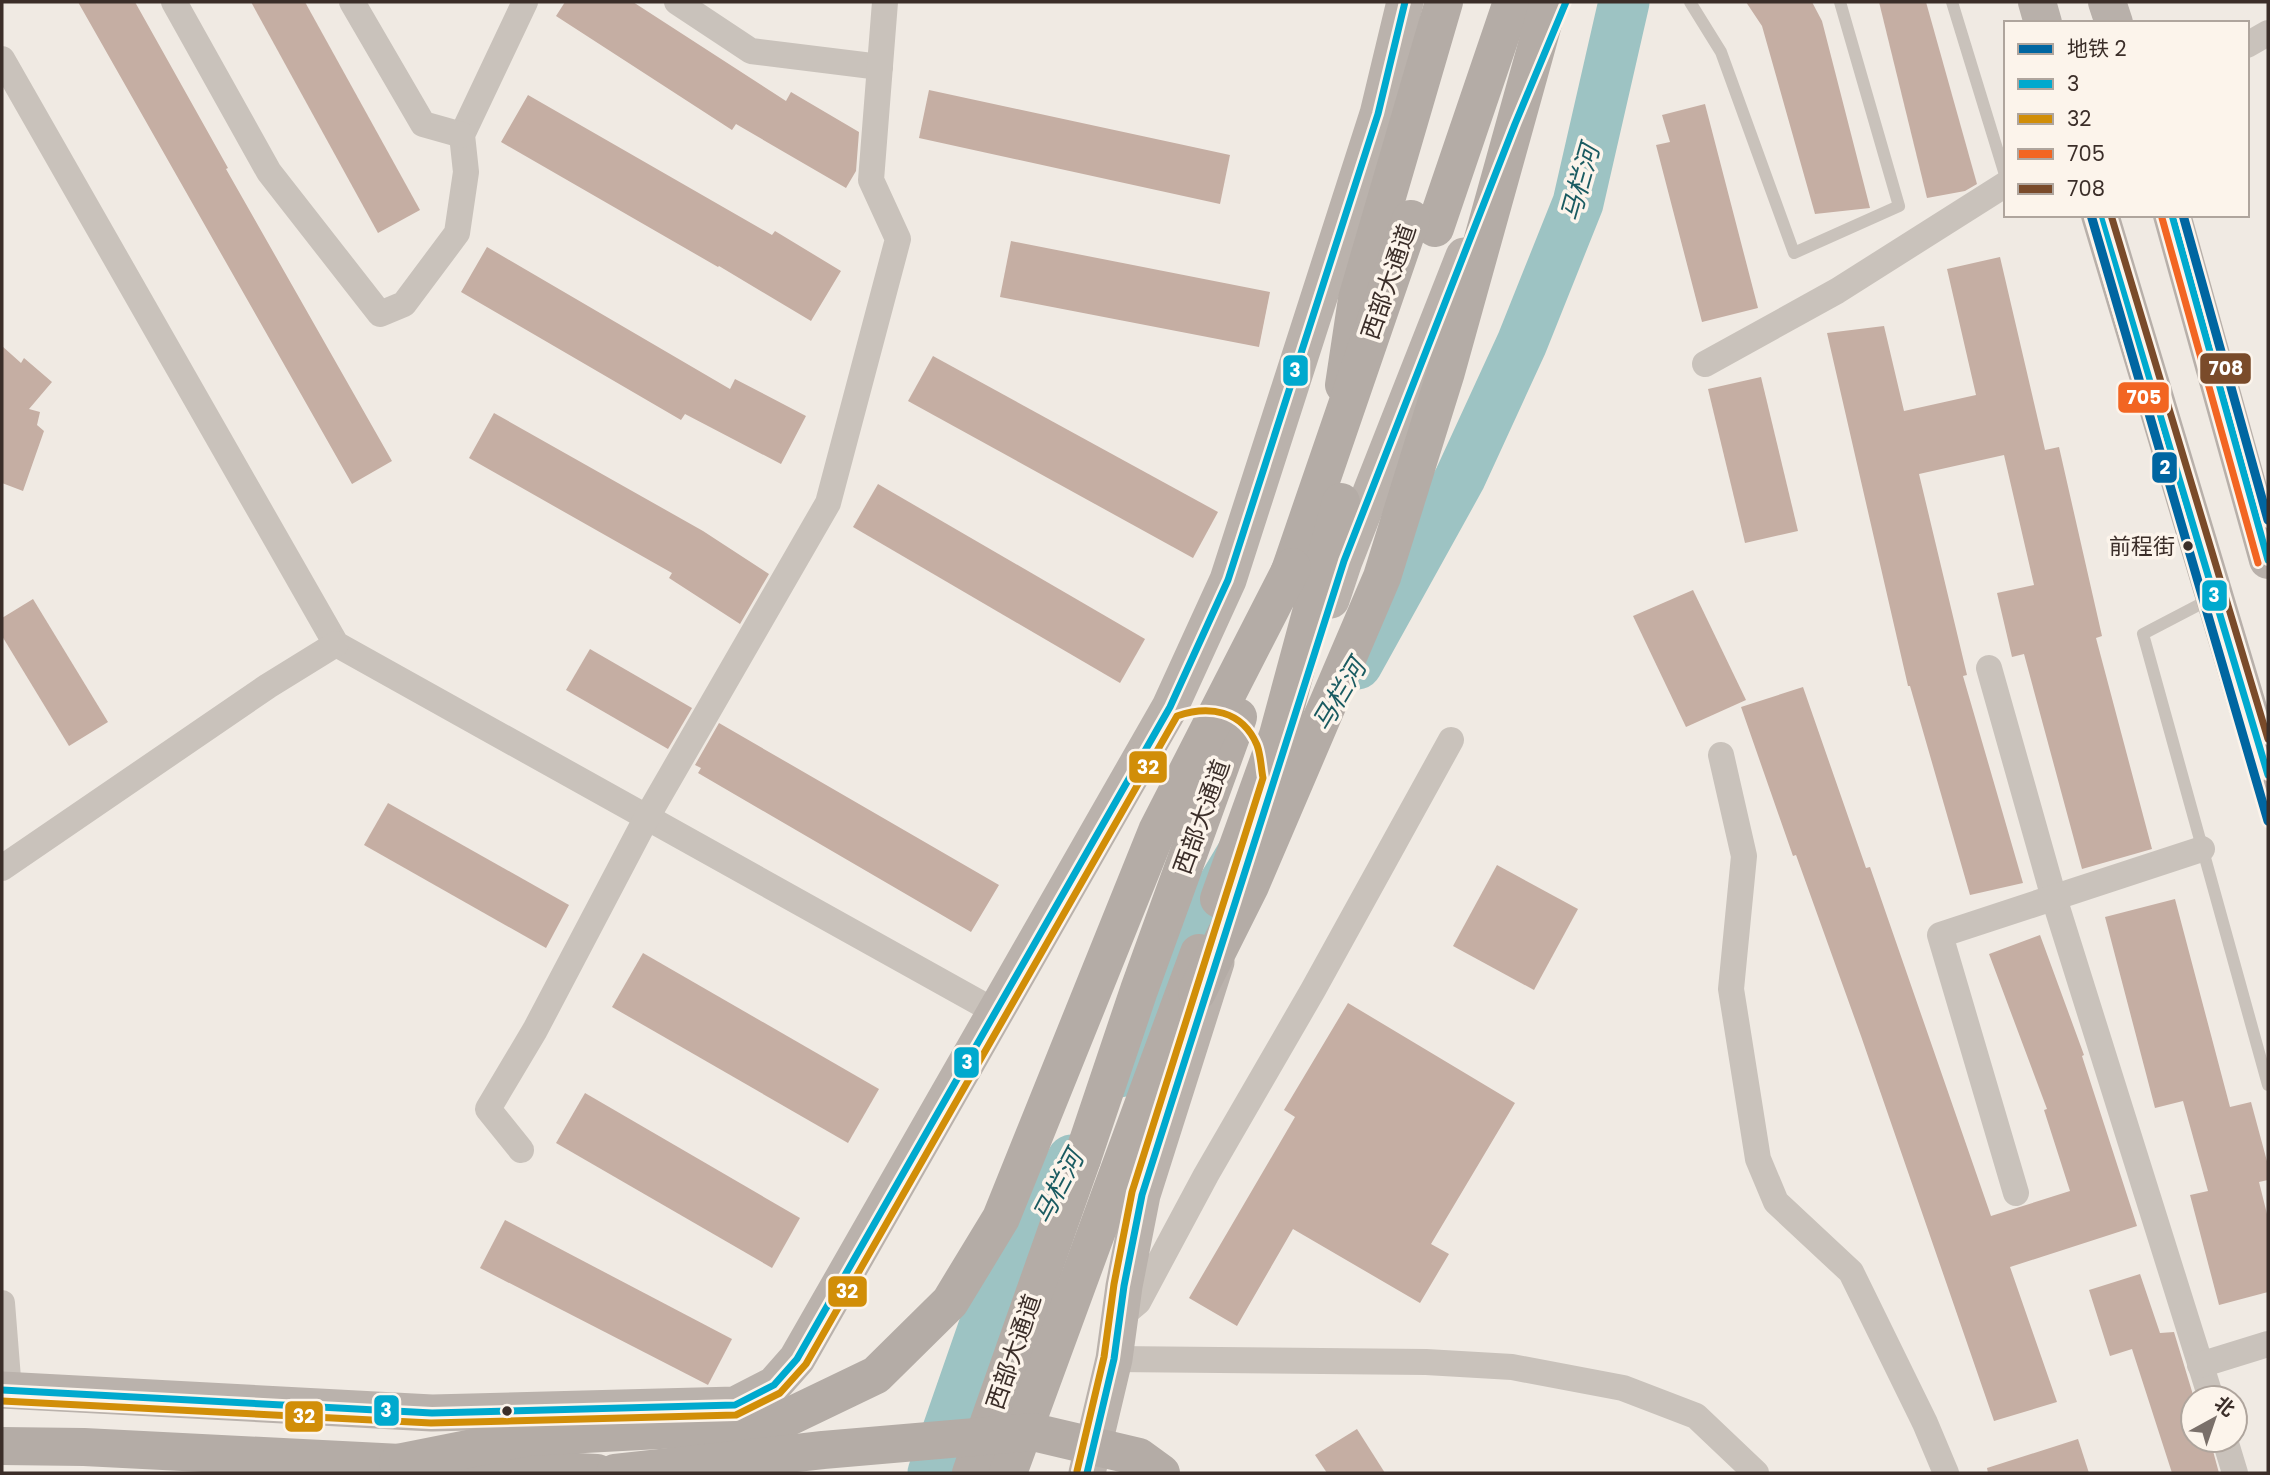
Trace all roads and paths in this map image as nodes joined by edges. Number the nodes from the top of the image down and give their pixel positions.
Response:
1 (174, 2) edge
2 (352, 2) edge
3 (525, 2) edge
4 (677, 2) edge
5 (885, 2) edge
6 (1405, 2) edge
7 (1444, 2) edge
8 (1486, 2) edge
9 (1512, 2) edge
10 (1549, 2) edge
11 (1566, 2) edge
12 (1690, 2) edge
13 (1840, 2) edge
14 (1952, 2) edge
15 (2036, 2) edge
16 (2108, 2) edge
17 (2042, 21) edge
18 (2113, 21) edge
19 (2268, 33) edge
20 (2249, 44) edge
21 (2, 59) edge
22 (880, 67) junction
23 (461, 135) junction
24 (2004, 171) edge
25 (2004, 185) edge
26 (2101, 217) edge
27 (2173, 217) edge
28 (1705, 364) dead end
29 (1335, 441) junction
30 (2268, 560) edge
31 (1292, 567) junction
32 (2215, 596) junction
33 (337, 644) junction
34 (1989, 667) dead end
35 (1170, 707) junction
36 (1451, 740) dead end
37 (1721, 755) dead end
38 (2268, 775) edge
39 (1274, 779) junction
40 (647, 817) junction
41 (2202, 849) junction
42 (2, 868) edge
43 (2054, 898) junction
44 (996, 1012) junction
45 (1151, 1084) junction
46 (2268, 1085) edge
47 (521, 1150) dead end
48 (2016, 1193) dead end
49 (1121, 1302) junction
50 (2, 1303) edge
51 (2268, 1344) edge
52 (797, 1359) junction
53 (1114, 1359) junction
54 (2200, 1365) junction
55 (2206, 1384) edge
56 (5, 1391) edge
57 (2, 1446) edge
58 (84, 1447) junction
59 (2229, 1454) edge
60 (397, 1463) junction
61 (294, 1473) edge
62 (597, 1473) edge
63 (615, 1473) edge
64 (794, 1473) edge
65 (971, 1473) edge
66 (1008, 1473) edge
67 (1087, 1473) edge
68 (1161, 1473) edge
69 (1756, 1473) edge
70 (1946, 1473) edge
71 (2235, 1473) edge

1 - 23 street
2 - 23 street
3 - 23 street
4 - 22 street
5 - 22 street
6 - 35 main road
7 - 29 highway, bridge
8 - 29 highway, 西部大通道, bridge
9 - 45 highway, 西部大通道, bridge
10 - 45 highway, bridge
11 - 39 main road
12 - 13 lane
14 - 24 lane
15 - 17 main road
16 - 18 main road
19 - 20 street
21 - 33 street
22 - 40 street
25 - 28 street
26 - 32 main road
27 - 30 main road
29 - 31 highway, 西部大通道, bridge
31 - 60 highway, bridge
31 - 65 highway, 西部大通道, bridge
32 - 38 main road
32 - 41 lane
33 - 40 street
33 - 42 street
34 - 43 street
35 - 39 main road
35 - 44 main road
36 - 49 street
37 - 70 street
39 - 49 main road, bridge
40 - 44 street
40 - 47 street
41 - 43 street
41 - 46 lane
43 - 48 street
43 - 54 street
44 - 52 main road
45 - 66 highway, 西部大通道
49 - 53 main road
50 - 56 street
51 - 54 street
52 - 56 main road
52 - 64 main road
53 - 67 main road
53 - 69 street
54 - 55 street
57 - 58 highway
58 - 60 highway
58 - 61 highway
59 - 71 street
60 - 62 highway, bridge
63 - 68 highway, bridge

